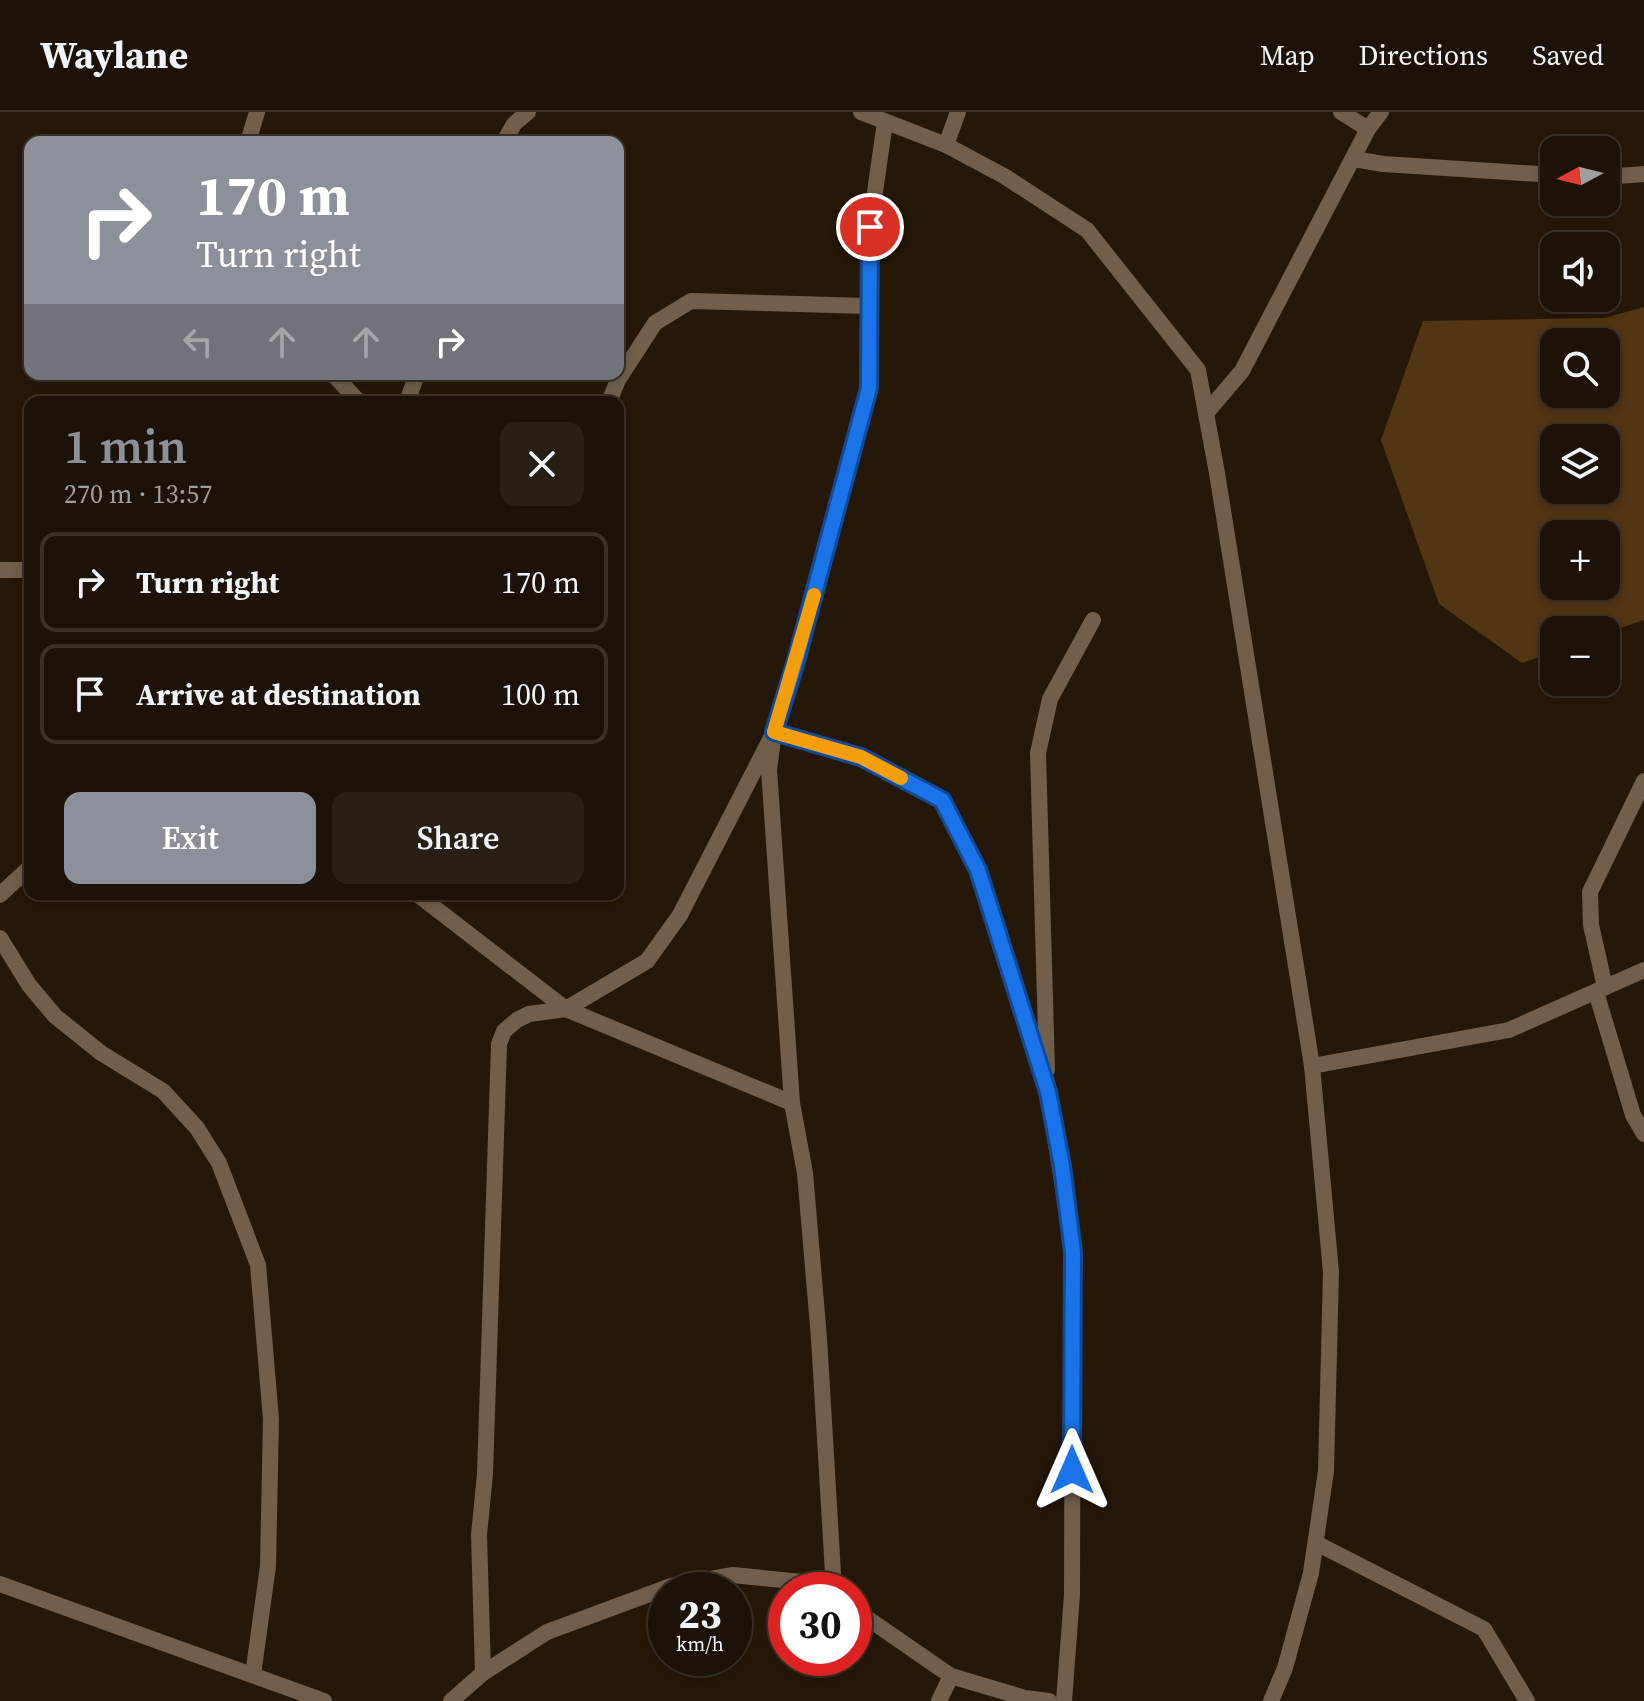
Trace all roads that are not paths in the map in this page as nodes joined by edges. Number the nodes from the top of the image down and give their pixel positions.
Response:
1 (257, 112) edge
2 (528, 112) edge
3 (861, 112) edge
4 (958, 112) edge
5 (1341, 112) edge
6 (1381, 112) edge
7 (885, 122) junction
8 (1368, 129) junction
9 (250, 136) edge
10 (507, 136) edge
11 (946, 145) junction
12 (1354, 159) junction
13 (1540, 174) edge
14 (1644, 174) edge
15 (1620, 176) edge
16 (868, 306) junction
17 (624, 371) edge
18 (339, 380) edge
19 (353, 396) edge
20 (1207, 412) junction
21 (0, 570) edge
22 (24, 570) edge
23 (1093, 620) dead end
24 (774, 732) junction
25 (1644, 781) edge
26 (24, 873) edge
27 (0, 895) edge
28 (425, 900) edge
29 (0, 938) edge
30 (1644, 970) edge
31 (1600, 990) junction
32 (566, 1009) junction
33 (1312, 1066) junction
34 (1048, 1092) junction
35 (792, 1103) junction
36 (1644, 1134) edge
37 (1316, 1543) junction
38 (833, 1572) edge
39 (768, 1579) edge
40 (0, 1584) edge
41 (872, 1621) edge
42 (483, 1673) junction
43 (253, 1675) junction
44 (951, 1676) junction
45 (324, 1701) edge
46 (451, 1701) edge
47 (939, 1701) edge
48 (1049, 1701) edge
49 (1064, 1701) edge
50 (1271, 1701) edge
51 (1527, 1701) edge

1 - 9 street
2 - 10 street
3 - 7 street
4 - 11 street
5 - 8 street
6 - 8 street
7 - 11 street
7 - 16 street
8 - 12 street
11 - 20 street
12 - 13 street
12 - 20 street
14 - 15 street
16 - 17 street
16 - 24 street
18 - 19 street
20 - 33 street
21 - 22 street
23 - 34 street
24 - 32 street
24 - 34 street
24 - 35 street
25 - 31 street
26 - 27 street
28 - 32 street
29 - 43 street
30 - 31 street
31 - 33 street
31 - 36 street
32 - 35 street
32 - 42 street
33 - 37 street
34 - 49 street
35 - 38 street
37 - 50 street
37 - 51 street
39 - 42 street
40 - 43 street
41 - 44 street
42 - 46 street
43 - 45 street
44 - 47 street
44 - 48 street

